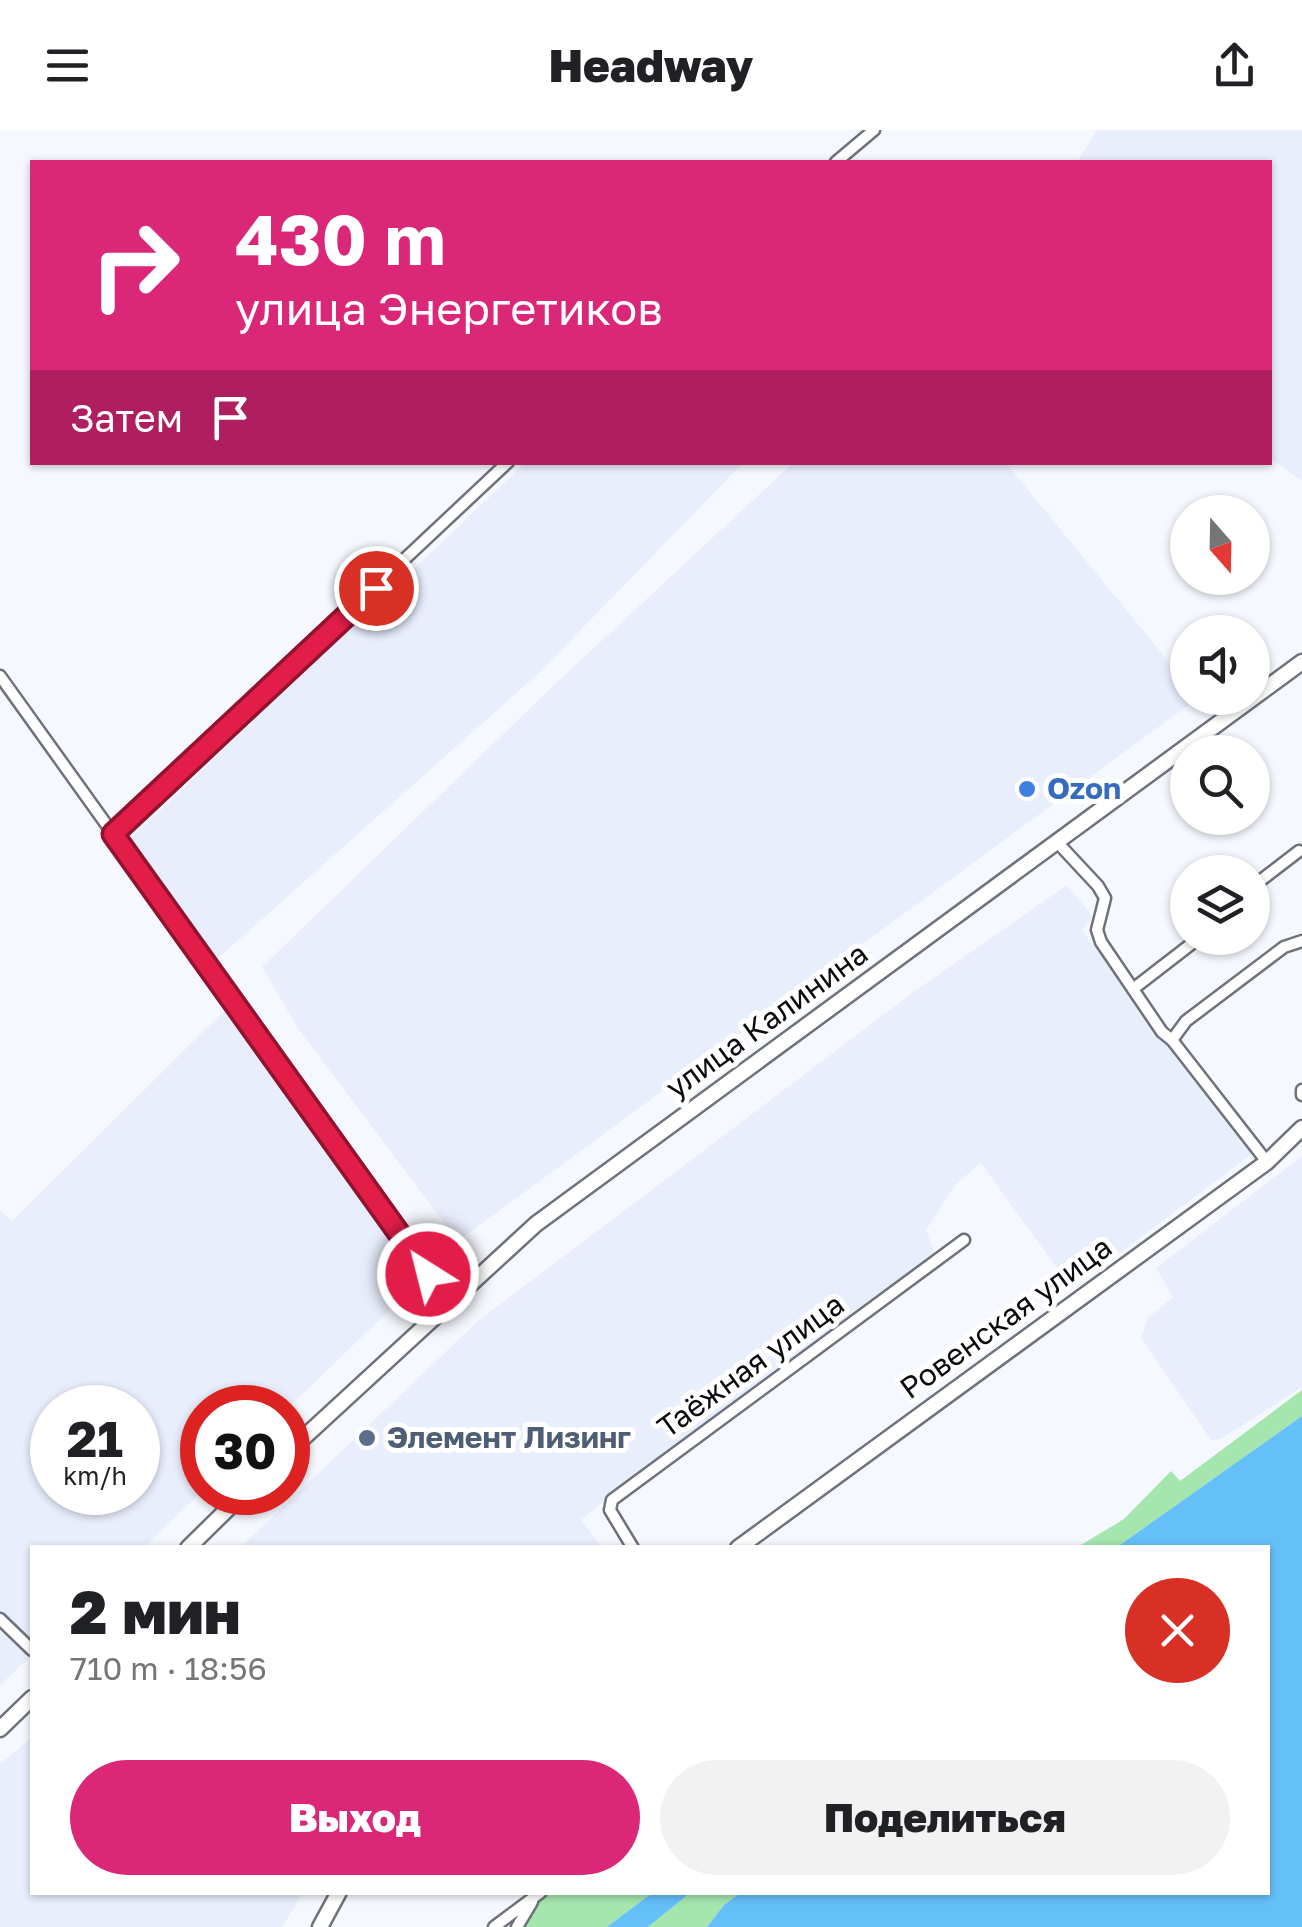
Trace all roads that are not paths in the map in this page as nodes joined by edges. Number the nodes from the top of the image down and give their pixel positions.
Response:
1 (874, 130) edge
2 (838, 160) edge
3 (505, 465) edge
4 (1302, 662) edge
5 (0, 676) edge
6 (113, 834) junction
7 (1057, 842) junction
8 (1299, 851) dead end
9 (1270, 873) edge
10 (1302, 941) edge
11 (1177, 955) edge
12 (1133, 989) junction
13 (1172, 1040) junction
14 (1302, 1128) edge
15 (1268, 1162) junction
16 (964, 1240) dead end
17 (449, 1303) junction
18 (310, 1432) edge
19 (222, 1515) edge
20 (191, 1545) edge
21 (631, 1545) edge
22 (742, 1545) edge
23 (0, 1619) edge
24 (30, 1648) edge
25 (30, 1700) edge
26 (0, 1729) edge
27 (337, 1895) edge
28 (538, 1895) edge
29 (320, 1927) edge
30 (494, 1927) edge
31 (517, 1927) edge

1 - 2 street
3 - 6 street
4 - 7 main road, улица Калинина
5 - 6 street
6 - 17 street
7 - 12 street
7 - 17 main road, улица Калинина
8 - 9 street
10 - 13 street
11 - 12 street
12 - 13 street
13 - 15 street
14 - 15 main road, Ровенская улица
15 - 22 main road, Ровенская улица
16 - 21 street, Таёжная улица
17 - 18 main road, улица Калинина
19 - 20 main road
23 - 24 street
25 - 26 main road
27 - 29 main road
28 - 30 street
28 - 31 street

